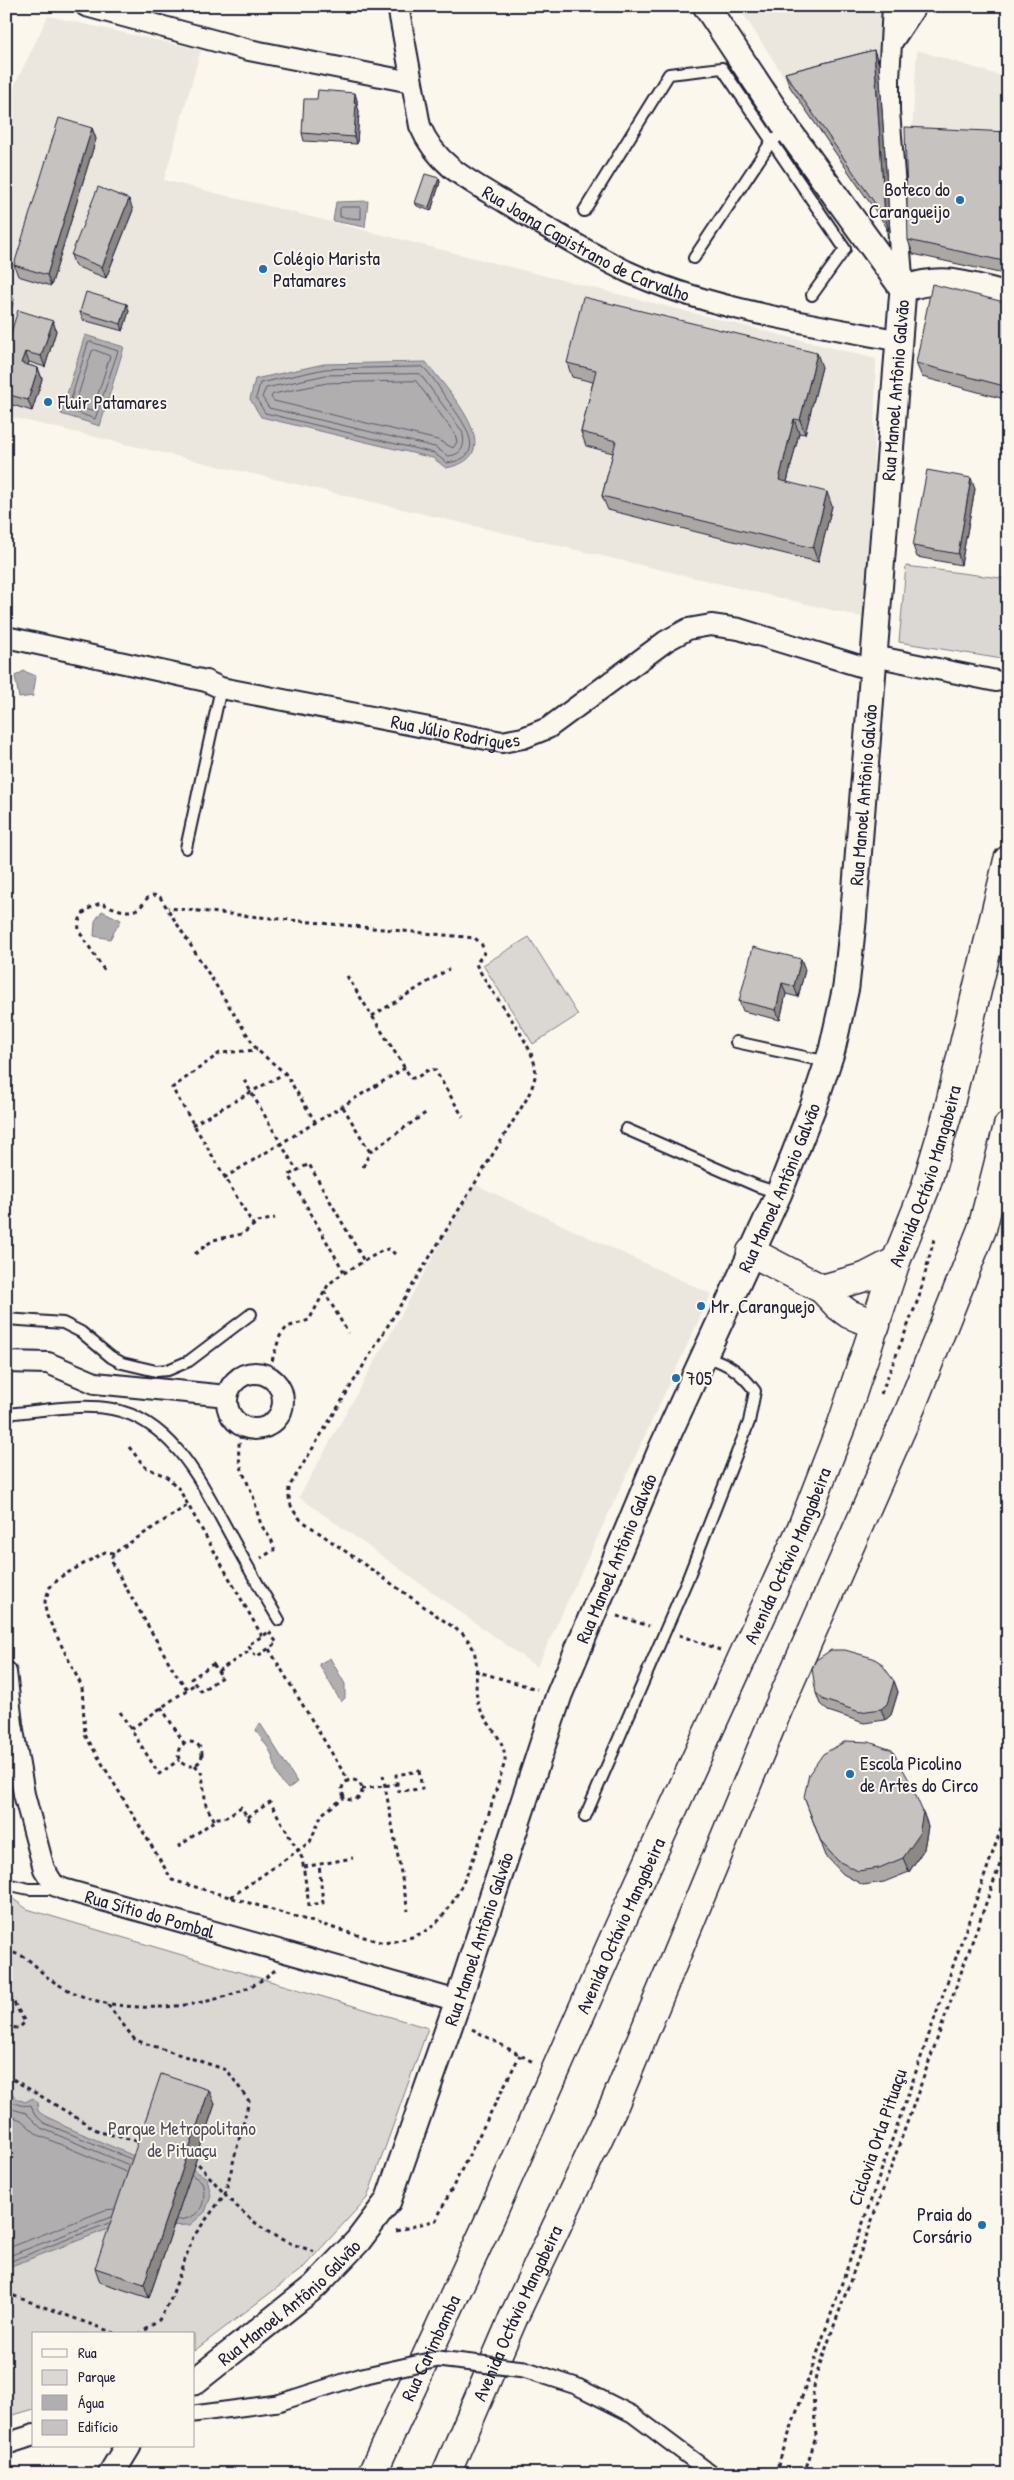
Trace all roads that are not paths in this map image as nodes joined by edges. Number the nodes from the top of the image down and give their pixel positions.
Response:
1 (86, 6) edge
2 (398, 6) edge
3 (706, 6) edge
4 (894, 6) edge
5 (916, 6) edge
6 (892, 42) junction
7 (730, 62) junction
8 (411, 82) junction
9 (779, 136) junction
10 (584, 211) dead end
11 (694, 258) dead end
12 (903, 289) junction
13 (812, 294) dead end
14 (1008, 295) edge
15 (900, 341) junction
16 (6, 637) edge
17 (874, 663) junction
18 (996, 681) dead end
19 (221, 688) junction
20 (186, 848) dead end
21 (1008, 860) edge
22 (736, 1042) dead end
23 (828, 1062) junction
24 (1008, 1126) edge
25 (626, 1129) dead end
26 (779, 1193) junction
27 (751, 1252) junction
28 (896, 1261) junction
29 (822, 1289) junction
30 (251, 1314) dead end
31 (6, 1319) edge
32 (876, 1325) junction
33 (705, 1356) junction
34 (6, 1362) edge
35 (227, 1396) junction
36 (6, 1414) edge
37 (279, 1620) dead end
38 (6, 1672) edge
39 (585, 1817) dead end
40 (6, 1884) edge
41 (63, 1889) junction
42 (455, 2010) junction
43 (488, 2224) joint
44 (195, 2381) edge
45 (195, 2414) edge
46 (32, 2436) edge
47 (6, 2444) edge
48 (127, 2448) edge
49 (112, 2474) edge
50 (372, 2474) edge
51 (446, 2474) edge
52 (712, 2474) edge

1 - 8 street
2 - 8 street, Rua Joana Capistrano de Carvalho
3 - 7 street, Rua Manoel Antônio Galvão
4 - 6 street
5 - 6 street
6 - 12 street
7 - 9 street, Rua Manoel Antônio Galvão
7 - 10 lane
8 - 15 street, Rua Joana Capistrano de Carvalho
9 - 11 lane
9 - 12 street, Rua Manoel Antônio Galvão
9 - 13 lane
12 - 14 street
12 - 15 street, Rua Manoel Antônio Galvão
15 - 17 street, Rua Manoel Antônio Galvão
16 - 19 street, Rua Júlio Rodrigues
17 - 18 street
17 - 19 street, Rua Júlio Rodrigues
17 - 23 street, Rua Manoel Antônio Galvão
19 - 20 lane
21 - 28 main road, Avenida Octávio Mangabeira
22 - 23 lane
23 - 26 street, Rua Manoel Antônio Galvão
24 - 51 main road, Avenida Octávio Mangabeira
25 - 26 lane
26 - 27 street, Rua Manoel Antônio Galvão
27 - 29 main road
27 - 33 street, Rua Manoel Antônio Galvão
28 - 29 main road
28 - 32 main road, Avenida Octávio Mangabeira
29 - 32 main road
30 - 31 lane
32 - 43 main road, Avenida Octávio Mangabeira
33 - 39 lane
33 - 42 street, Rua Manoel Antônio Galvão
34 - 35 street
35 - 35 street
36 - 37 lane
38 - 41 street, Rua Sítio do Pombal
40 - 41 lane
41 - 42 street, Rua Sítio do Pombal
42 - 44 street, Rua Manoel Antônio Galvão
43 - 50 main road, Rua Carimbamba
45 - 52 street, bridge
46 - 47 street
48 - 49 street

